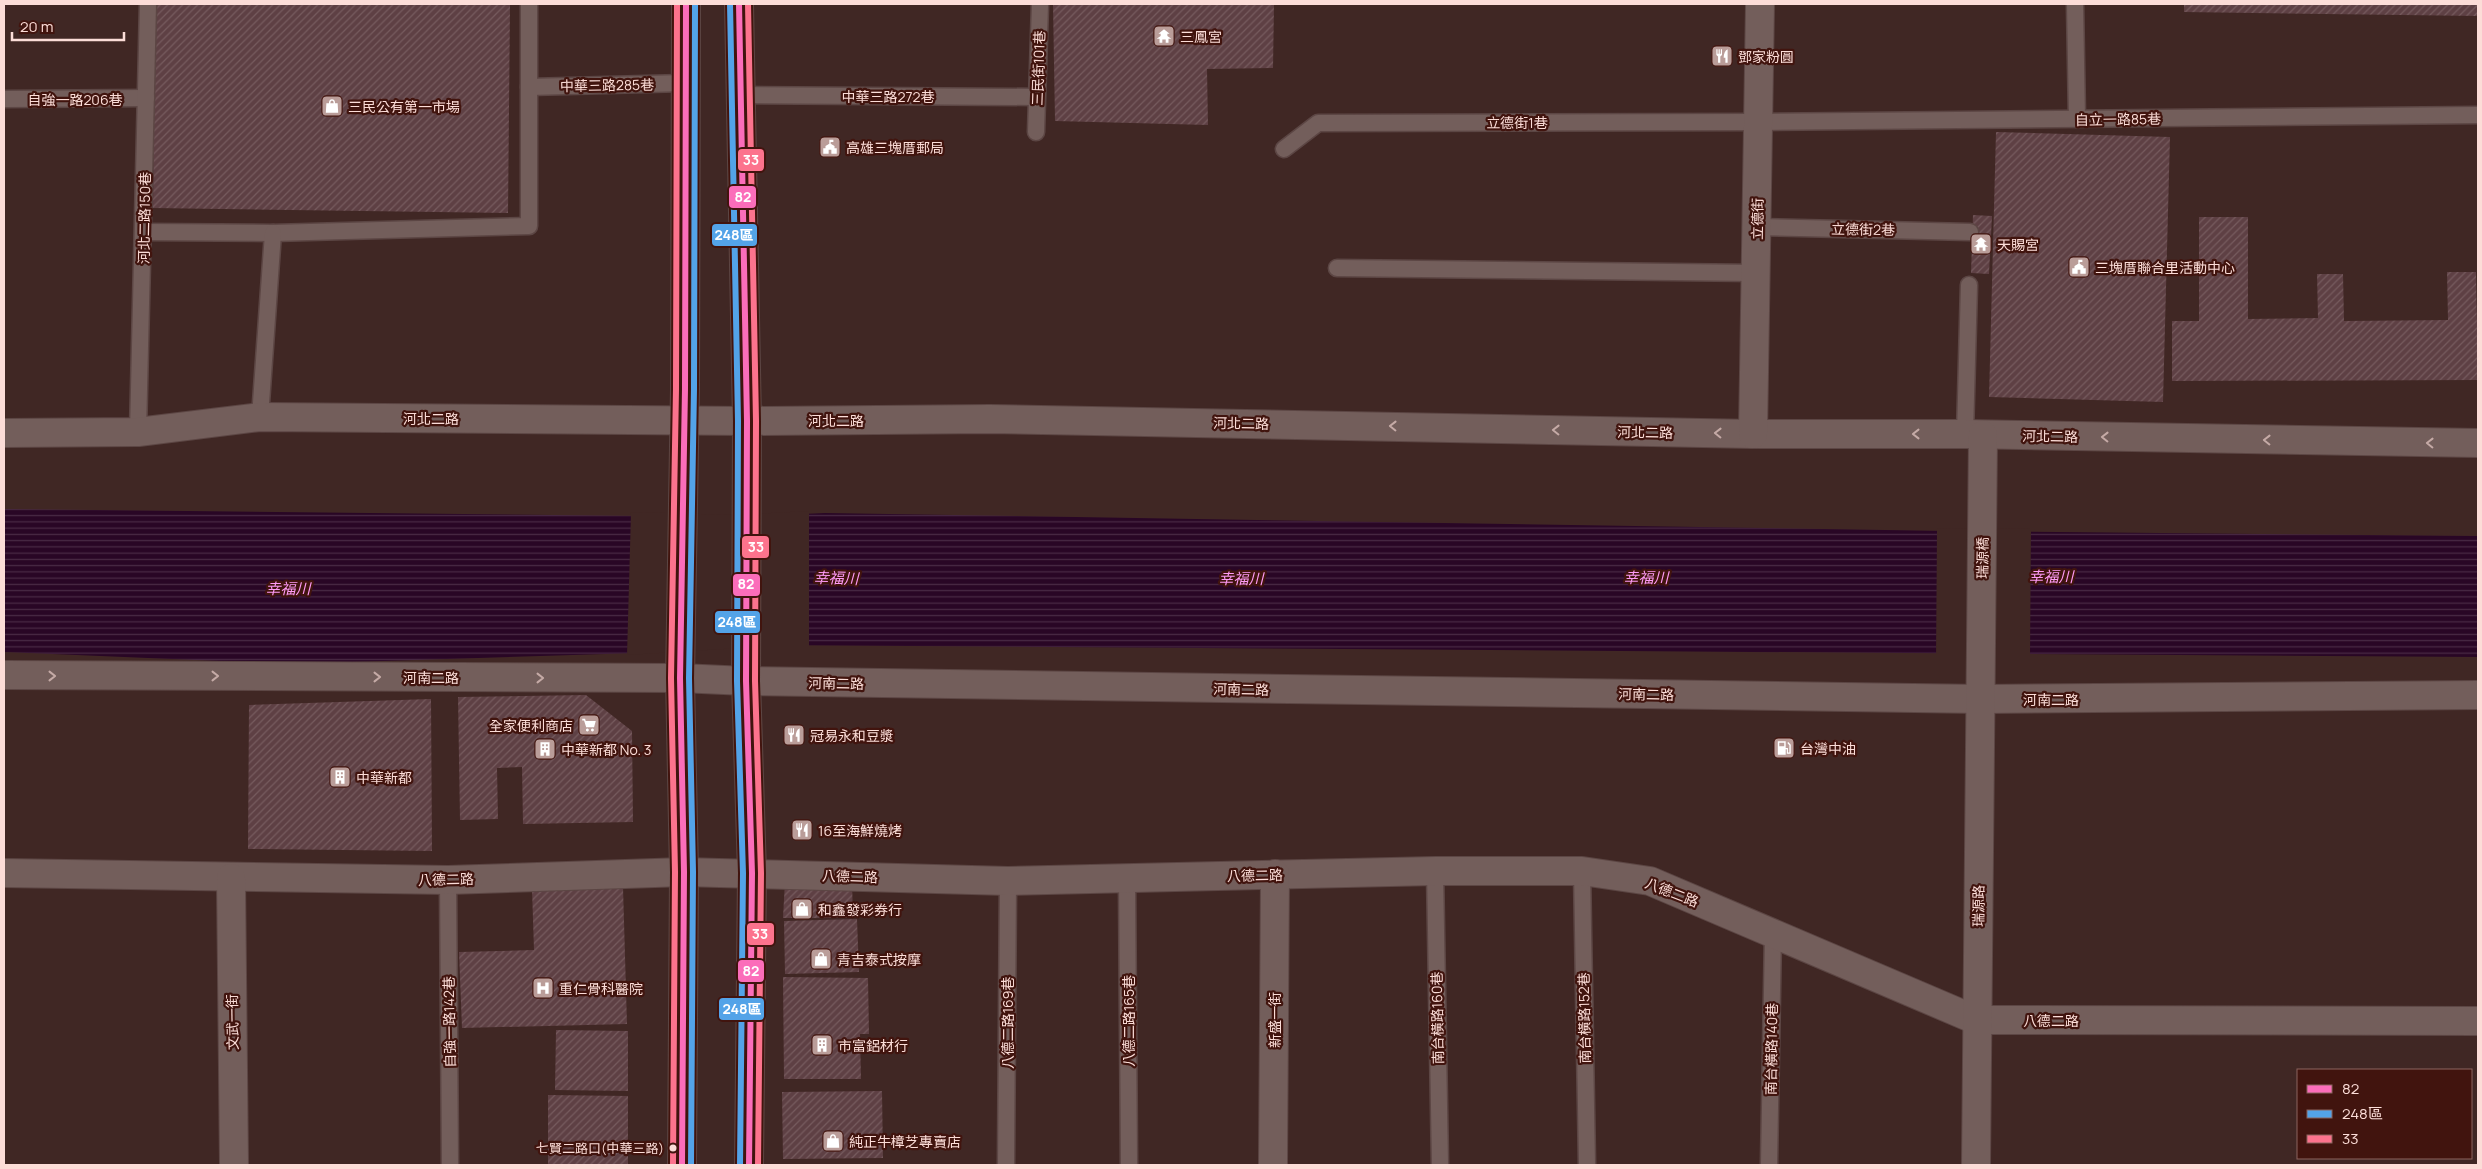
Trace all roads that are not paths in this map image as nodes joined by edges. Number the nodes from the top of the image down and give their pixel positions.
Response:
1 (148, 4) edge
2 (529, 4) edge
3 (686, 4) edge
4 (739, 4) edge
5 (1040, 4) edge
6 (1760, 4) edge
7 (2075, 4) edge
8 (685, 83) junction
9 (529, 87) junction
10 (740, 95) junction
11 (1036, 97) junction
12 (146, 98) junction
13 (4, 99) edge
14 (2478, 115) edge
15 (2077, 119) junction
16 (1758, 122) junction
17 (1036, 132) dead end
18 (1284, 149) dead end
19 (1756, 227) junction
20 (144, 232) junction
21 (1970, 232) dead end
22 (273, 233) junction
23 (1337, 268) dead end
24 (1756, 273) junction
25 (1969, 285) dead end
26 (260, 417) junction
27 (684, 421) junction
28 (747, 421) junction
29 (138, 432) junction
30 (4, 433) edge
31 (1753, 434) junction
32 (1974, 434) junction
33 (2478, 443) edge
34 (1980, 646) joint
35 (4, 675) edge
36 (680, 678) junction
37 (746, 682) junction
38 (2478, 695) edge
39 (1981, 700) junction
40 (1435, 871) junction
41 (1582, 871) junction
42 (4, 872) edge
43 (684, 872) junction
44 (752, 874) junction
45 (1275, 874) junction
46 (231, 878) junction
47 (1127, 878) junction
48 (448, 880) junction
49 (1008, 881) junction
50 (1773, 933) junction
51 (1976, 1020) junction
52 (2478, 1021) edge
53 (234, 1165) edge
54 (450, 1165) edge
55 (682, 1165) edge
56 (749, 1165) edge
57 (1006, 1165) edge
58 (1129, 1165) edge
59 (1273, 1165) edge
60 (1440, 1165) edge
61 (1587, 1165) edge
62 (1769, 1165) edge
63 (1976, 1165) edge

1 - 12 lane, 河北二路150巷
2 - 9 lane
3 - 8 main road
4 - 10 main road
5 - 11 lane, 三民街101巷
6 - 16 street, 立德街
7 - 15 lane
8 - 9 lane, 中華三路285巷
8 - 27 main road
9 - 22 lane
10 - 11 lane, 中華三路272巷
10 - 28 main road
11 - 17 lane, 三民街101巷
12 - 13 lane, 自強一路206巷
12 - 20 lane, 河北二路150巷
14 - 15 lane, 自立一路85巷
15 - 16 lane, 自立一路85巷
16 - 18 lane, 立德街1巷
16 - 19 street, 立德街
19 - 21 lane, 立德街2巷
19 - 24 street, 立德街
20 - 22 lane
20 - 29 lane, 河北二路150巷
22 - 26 lane
23 - 24 lane
24 - 31 street, 立德街
25 - 32 lane
26 - 27 street, 河北二路
26 - 29 street, 河北二路
27 - 28 street, 河北二路
27 - 36 main road
31 -> 28 street, 河北二路
28 - 37 main road
29 - 30 street, 河北二路
32 -> 31 street, 河北二路
33 -> 32 street, 河北二路
32 - 34 street, 瑞源橋
34 - 39 street, 瑞源路
35 -> 36 street, 河南二路
36 - 37 street, 河南二路
36 - 43 main road
37 - 39 street, 河南二路
37 - 44 main road
38 - 39 street, 河南二路
39 - 51 street, 瑞源路
40 - 41 street, 八德二路
40 - 45 street, 八德二路
40 - 60 lane, 南台橫路160巷
41 - 50 street, 八德二路
41 - 61 lane, 南台橫路152巷
42 - 46 street, 八德二路
43 - 44 street, 八德二路
43 - 48 street, 八德二路
43 - 55 main road
44 - 49 street, 八德二路
44 - 56 main road
45 - 47 street, 八德二路
45 - 59 street, 新盛一街
46 - 48 street, 八德二路
46 - 53 street, 文武一街
47 - 49 street, 八德二路
47 - 58 lane, 八德二路165巷
48 - 54 lane, 自強一路142巷
49 - 57 lane, 八德二路169巷
50 - 51 street, 八德二路
50 - 62 lane, 南台橫路140巷
51 - 52 street, 八德二路
51 - 63 street, 瑞源路

